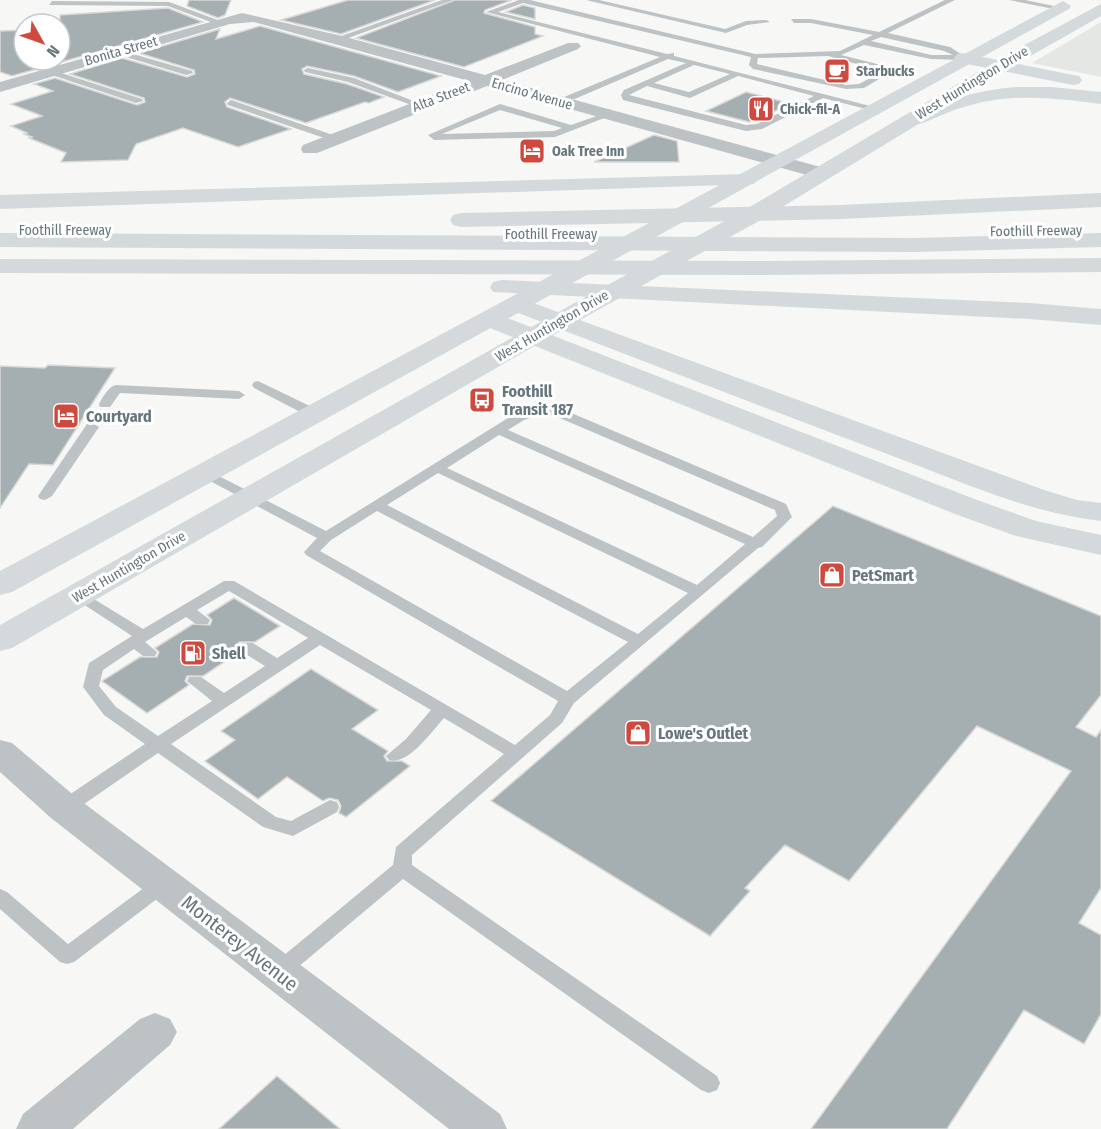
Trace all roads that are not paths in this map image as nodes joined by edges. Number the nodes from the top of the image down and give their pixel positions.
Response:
1 (449, 0) edge
2 (590, 0) edge
3 (951, 0) edge
4 (1013, 0) edge
5 (1075, 0) edge
6 (524, 1) edge
7 (52, 3) dead end
8 (1059, 8) junction
9 (1096, 15) edge
10 (242, 17) joint
11 (794, 21) dead end
12 (219, 22) junction
13 (766, 22) dead end
14 (880, 34) junction
15 (337, 39) junction
16 (863, 42) junction
17 (699, 44) junction
18 (573, 46) dead end
19 (688, 48) dead end
20 (119, 52) junction
21 (678, 52) dead end
22 (830, 54) junction
23 (668, 56) junction
24 (755, 56) junction
25 (963, 58) junction
26 (693, 63) junction
27 (1003, 65) junction
28 (72, 66) edge
29 (308, 70) dead end
30 (52, 72) joint
31 (189, 72) dead end
32 (737, 74) junction
33 (484, 80) junction
34 (646, 83) junction
35 (1101, 86) edge
36 (0, 87) edge
37 (822, 95) junction
38 (1101, 98) edge
39 (139, 101) dead end
40 (560, 102) junction
41 (231, 103) dead end
42 (420, 105) junction
43 (874, 108) junction
44 (608, 115) junction
45 (909, 121) junction
46 (571, 128) junction
47 (336, 139) junction
48 (310, 149) dead end
49 (778, 162) junction
50 (821, 174) junction
51 (747, 180) junction
52 (1101, 200) edge
53 (0, 202) edge
54 (0, 230) edge
55 (177, 230) junction
56 (1101, 230) edge
57 (0, 240) edge
58 (1101, 240) edge
59 (529, 243) junction
60 (793, 243) junction
61 (1101, 249) edge
62 (0, 250) edge
63 (1101, 264) edge
64 (168, 265) junction
65 (0, 266) edge
66 (517, 304) junction
67 (1101, 317) edge
68 (489, 319) junction
69 (560, 321) junction
70 (533, 337) junction
71 (258, 385) dead end
72 (239, 395) dead end
73 (105, 405) dead end
74 (313, 413) junction
75 (92, 427) dead end
76 (498, 430) junction
77 (437, 468) junction
78 (204, 474) junction
79 (45, 496) dead end
80 (250, 498) junction
81 (376, 505) junction
82 (1101, 512) edge
83 (326, 537) junction
84 (757, 544) junction
85 (1101, 545) edge
86 (0, 585) edge
87 (699, 592) junction
88 (79, 595) junction
89 (186, 610) junction
90 (202, 620) dead end
91 (319, 638) junction
92 (0, 640) edge
93 (639, 641) junction
94 (142, 643) junction
95 (247, 647) dead end
96 (277, 666) junction
97 (195, 681) dead end
98 (568, 699) junction
99 (224, 700) junction
100 (442, 709) junction
101 (158, 744) junction
102 (0, 752) edge
103 (516, 753) junction
104 (395, 756) dead end
105 (330, 807) dead end
106 (64, 808) junction
107 (402, 868) junction
108 (163, 884) junction
109 (0, 897) edge
110 (278, 972) junction
111 (155, 1032) dead end
112 (709, 1083) dead end
113 (39, 1129) edge
114 (484, 1129) edge

1 - 15 lane
2 - 13 lane
3 - 14 lane
4 - 8 lane
5 - 8 main road, West Huntington Drive
6 - 17 lane
6 - 23 lane
7 - 12 lane
8 - 25 main road, West Huntington Drive
9 - 27 main road, West Huntington Drive
10 - 12 street, Bonita Street
10 - 15 street, Encino Avenue
11 - 14 lane
12 - 20 street, Bonita Street
14 - 16 lane
14 - 25 lane
15 - 33 street, Encino Avenue
16 - 22 lane
16 - 25 lane
17 - 19 lane
17 - 24 lane
18 - 33 street, Alta Street
20 - 28 street, Bonita Street
20 - 31 lane
21 - 23 lane
22 - 24 lane
22 - 24 lane
23 - 26 lane
23 - 40 lane
25 - 27 main road
25 - 43 main road, West Huntington Drive
26 - 32 lane
26 - 34 lane
27 - 35 main road
27 - 45 main road, West Huntington Drive
29 - 42 lane
30 - 36 street, Bonita Street
30 - 39 lane
32 - 34 lane
32 - 37 lane
33 - 40 street, Encino Avenue
33 - 42 street, Alta Street
34 - 37 lane
37 - 43 lane
38 - 45 main road
40 - 44 street, Encino Avenue
41 - 47 lane
42 - 47 street, Alta Street
43 - 49 main road, West Huntington Drive
44 - 46 lane
44 - 49 street, Encino Avenue
45 - 50 main road, West Huntington Drive
46 - 46 lane
47 - 48 street, Alta Street
49 - 50 street, Encino Avenue
49 - 51 main road, West Huntington Drive
50 - 69 main road, West Huntington Drive
51 - 53 main road
51 - 66 main road, West Huntington Drive
52 - 55 main road
54 - 55 main road, Foothill Freeway
55 - 59 main road, Foothill Freeway
56 - 60 main road, Foothill Freeway
57 - 59 main road
58 - 60 main road
59 - 60 main road
59 - 60 main road, Foothill Freeway
59 - 62 main road
60 - 61 main road
63 - 64 main road, Foothill Freeway
64 - 65 main road, Foothill Freeway
64 - 67 main road
66 - 68 main road, West Huntington Drive
66 - 69 main road
68 - 70 main road
68 - 74 main road, West Huntington Drive
69 - 70 main road, West Huntington Drive
69 - 82 main road
70 - 80 main road, West Huntington Drive
70 - 85 main road
71 - 74 lane
72 - 73 lane
74 - 78 main road, West Huntington Drive
75 - 79 lane
76 - 77 lane
76 - 84 lane
76 - 84 lane
77 - 81 lane
77 - 87 lane
78 - 80 lane
78 - 86 main road, West Huntington Drive
80 - 83 lane
80 - 88 main road, West Huntington Drive
81 - 83 lane
81 - 93 lane
83 - 98 lane
84 - 87 lane
87 - 93 lane
88 - 92 main road, West Huntington Drive
88 - 94 lane
89 - 90 lane
89 - 91 lane
89 - 94 lane
91 - 96 lane
91 - 100 lane
93 - 98 lane
94 - 101 lane
95 - 96 lane
96 - 99 lane
97 - 99 lane
98 - 103 lane
99 - 101 lane
100 - 103 lane
100 - 104 lane
101 - 105 lane
101 - 106 lane
102 - 106 street, Monterey Avenue
103 - 107 lane
106 - 108 street, Monterey Avenue
107 - 110 lane
107 - 112 lane
108 - 109 lane
108 - 110 street, Monterey Avenue
110 - 114 street, Monterey Avenue
111 - 113 street

